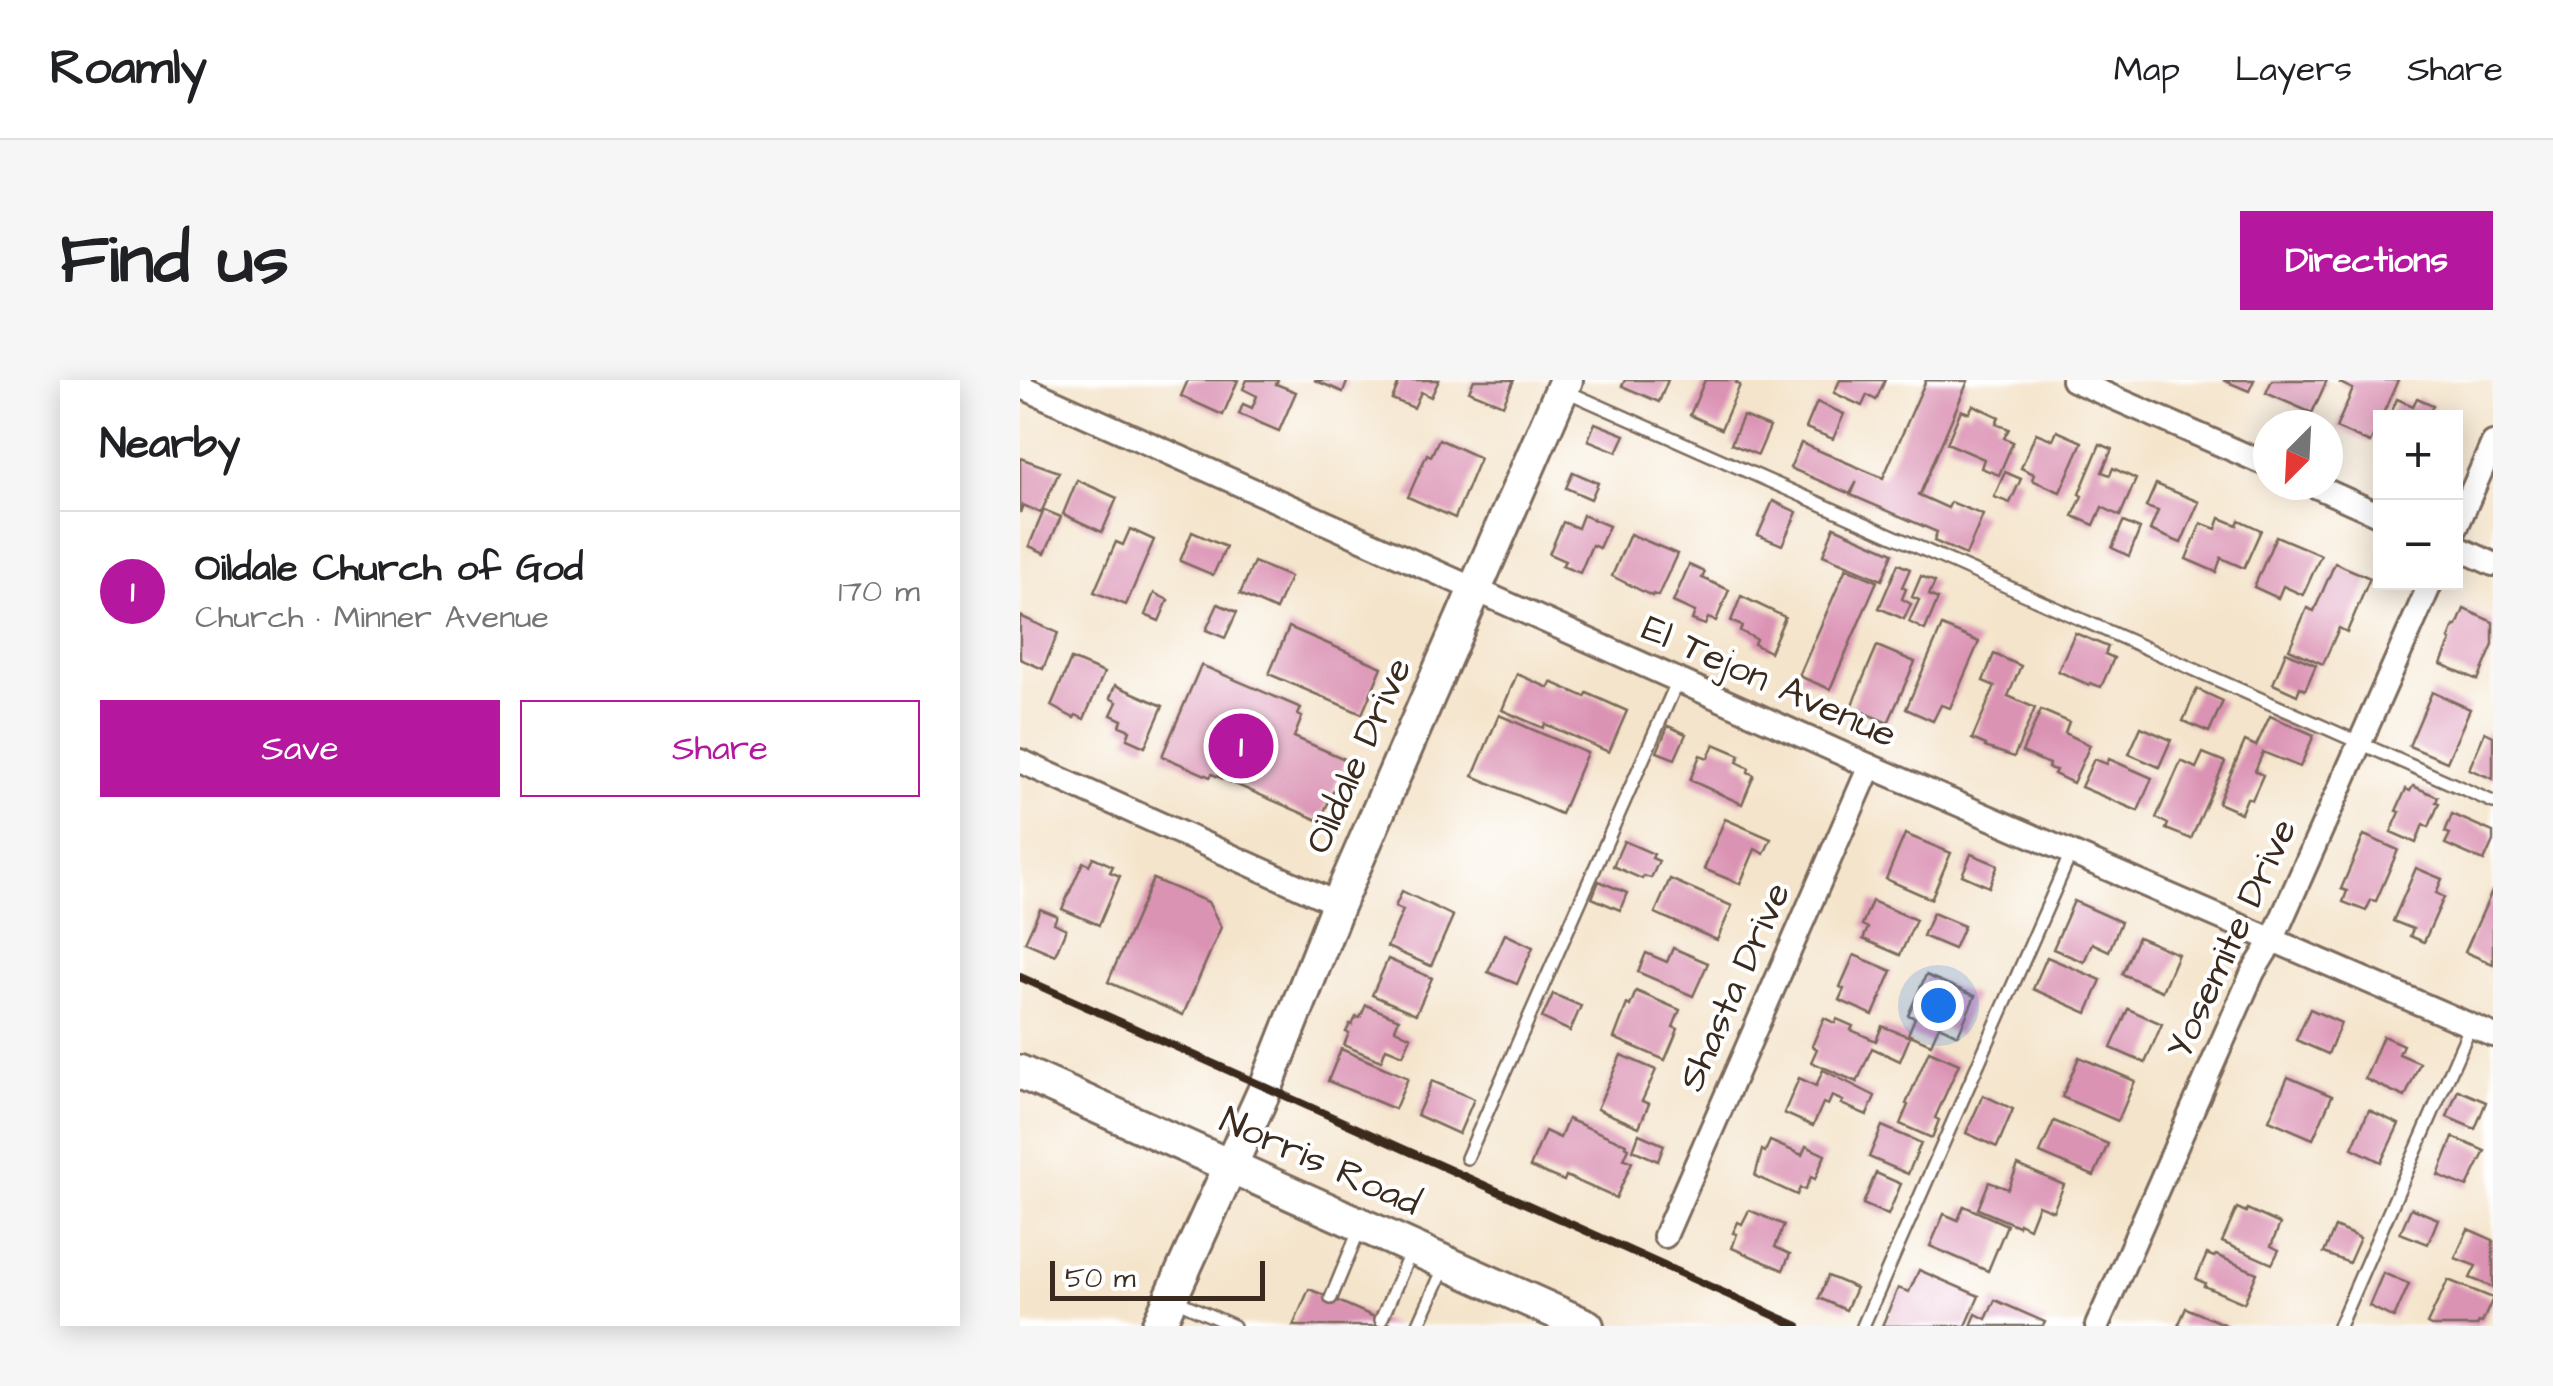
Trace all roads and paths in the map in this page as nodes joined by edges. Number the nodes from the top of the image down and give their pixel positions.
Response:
1 (2073, 380) edge
2 (1564, 384) edge
3 (1020, 386) edge
4 (2493, 443) edge
5 (2253, 458) edge
6 (2343, 498) edge
7 (2373, 511) edge
8 (2463, 512) edge
9 (2463, 550) edge
10 (2493, 564) edge
11 (1475, 590) junction
12 (2428, 590) edge
13 (1678, 680) junction
14 (2360, 744) junction
15 (1020, 761) edge
16 (1870, 766) junction
17 (2493, 802) edge
18 (2071, 853) junction
19 (1338, 904) junction
20 (2272, 940) junction
21 (2482, 1030) edge
22 (1020, 1072) edge
23 (1467, 1158) dead end
24 (1231, 1166) junction
25 (1362, 1225) junction
26 (1665, 1236) dead end
27 (1413, 1248) junction
28 (1446, 1263) junction
29 (1331, 1298) dead end
30 (1165, 1312) edge
31 (1381, 1320) dead end
32 (1234, 1326) edge
33 (1418, 1326) edge
34 (1587, 1326) edge
35 (1863, 1326) edge
36 (2097, 1326) edge
37 (2340, 1326) edge

1 - 5 street
2 - 11 street, Oildale Drive
2 - 14 lane
3 - 11 street, El Tejon Avenue
4 - 8 street
6 - 7 street
9 - 10 street
11 - 13 street, El Tejon Avenue
11 - 19 street, Oildale Drive
12 - 14 street, Yosemite Drive
13 - 16 street, El Tejon Avenue
13 - 23 lane
14 - 17 lane
14 - 20 street, Yosemite Drive
15 - 19 street
16 - 18 street, El Tejon Avenue
16 - 26 street, Shasta Drive
18 - 20 street, El Tejon Avenue
18 - 35 lane
19 - 24 street, Oildale Drive
20 - 21 street, El Tejon Avenue
20 - 36 street, Yosemite Drive
21 - 37 lane
22 - 24 street, Norris Road
24 - 25 street, Norris Road
24 - 30 street, Oildale Drive
25 - 27 street, Norris Road
25 - 29 lane
27 - 28 street, Norris Road
27 - 31 lane
28 - 33 lane
28 - 34 street, Norris Road
30 - 32 lane

